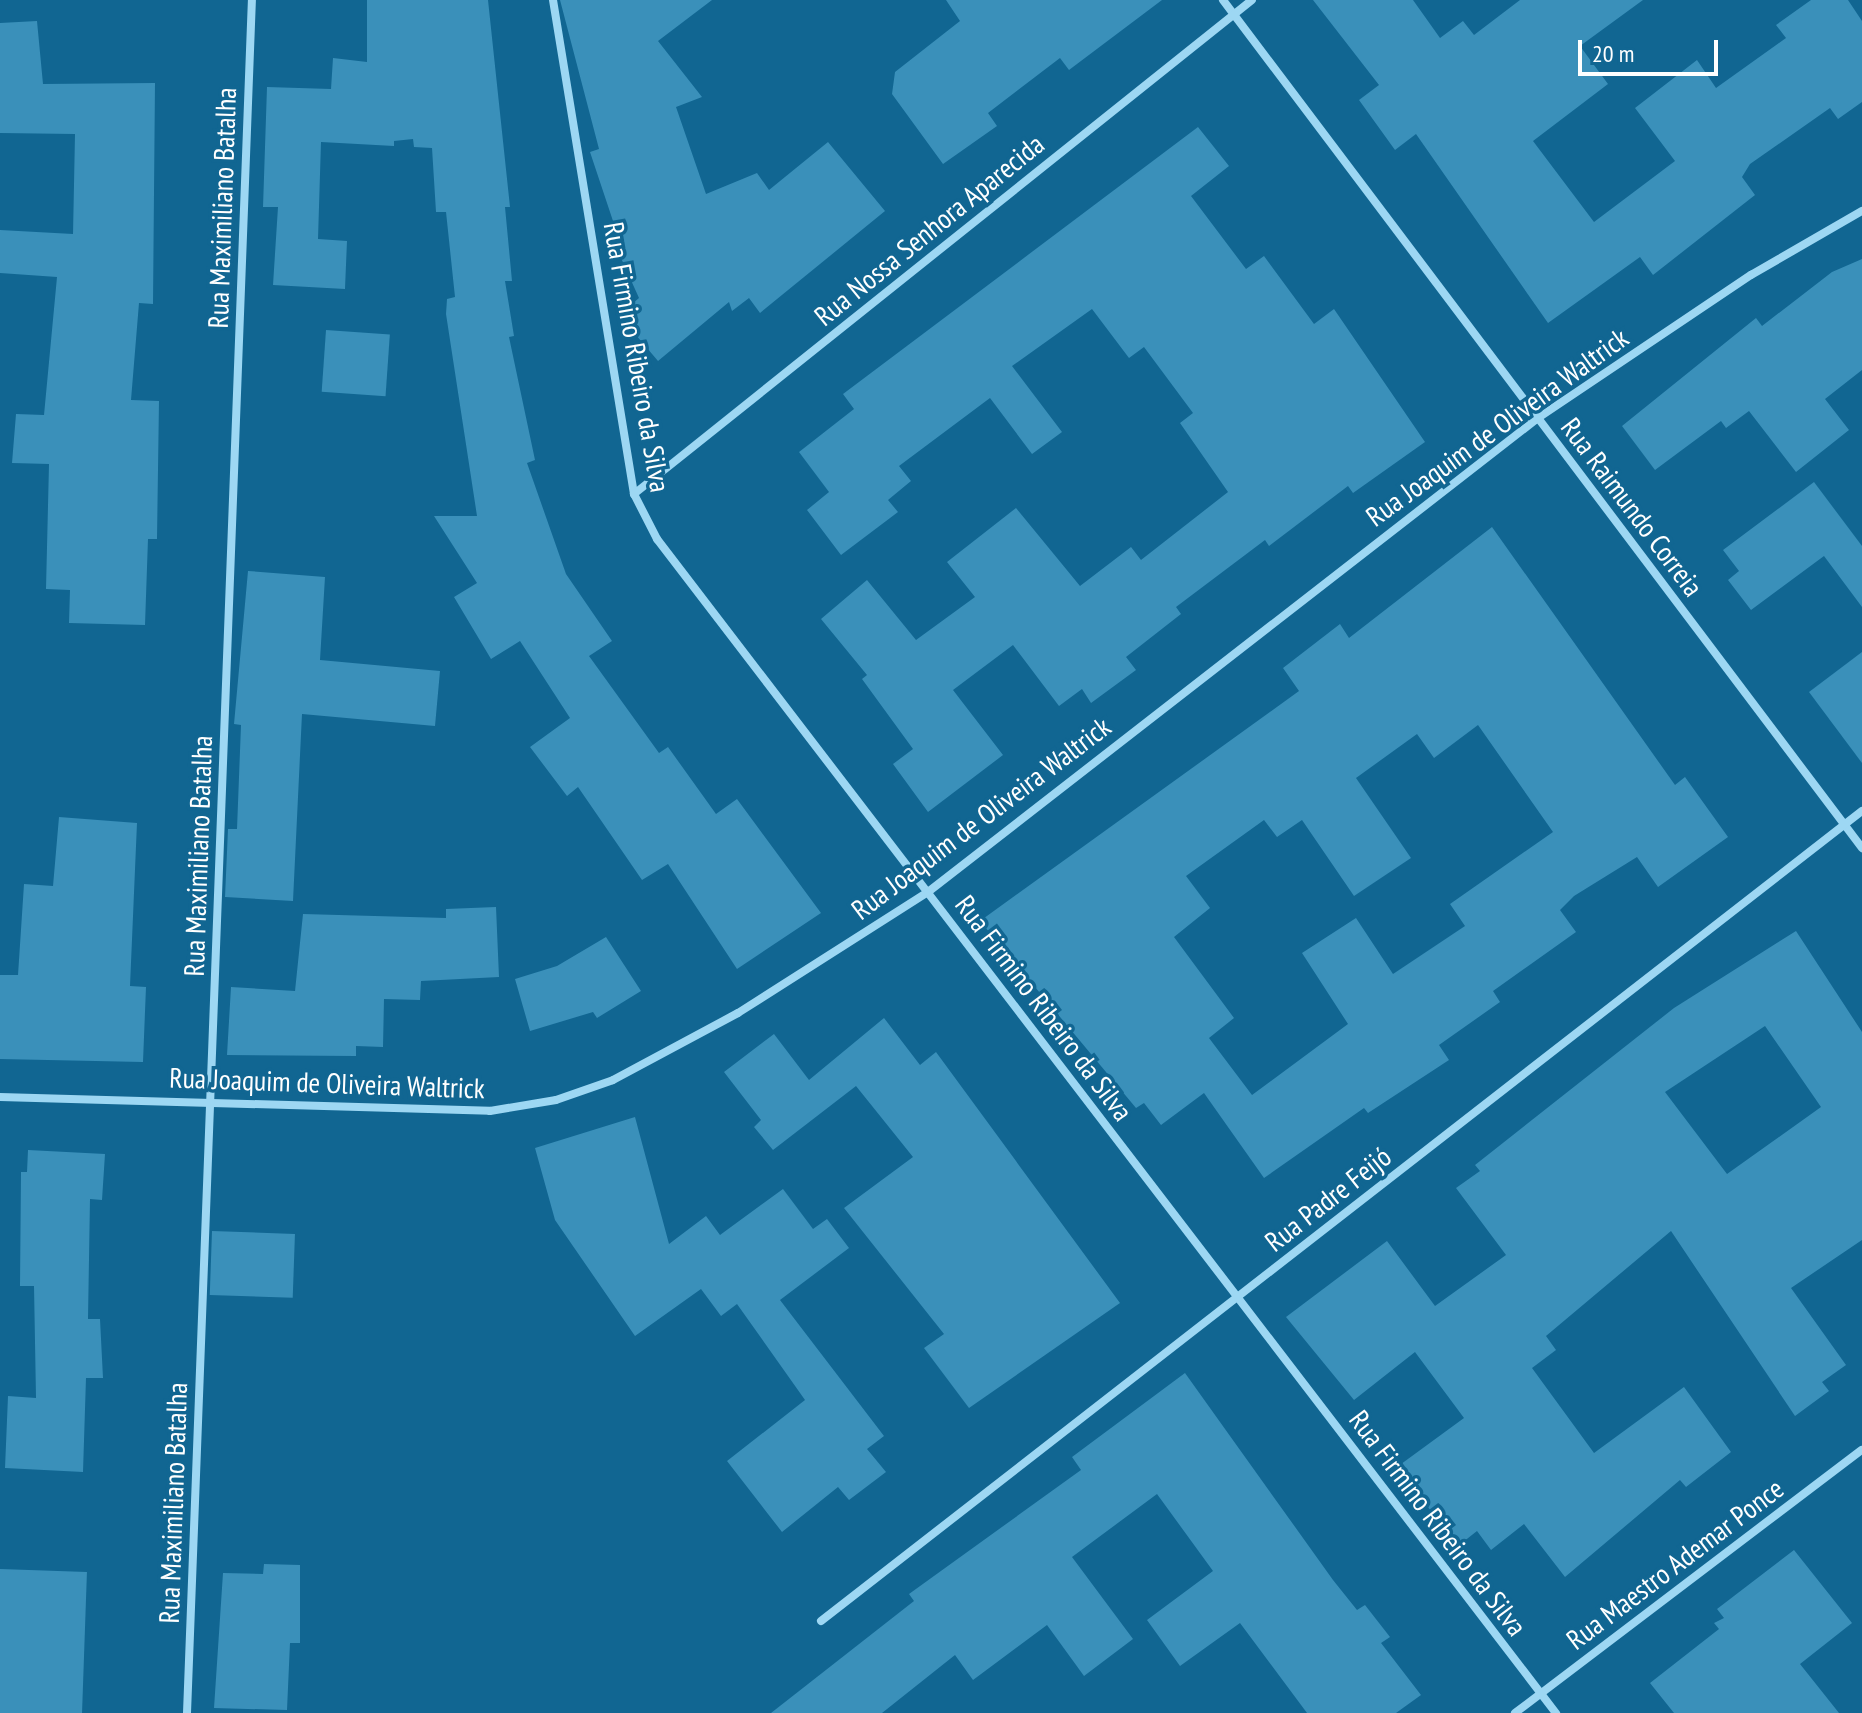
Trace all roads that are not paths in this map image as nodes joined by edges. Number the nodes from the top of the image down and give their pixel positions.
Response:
1 (252, 0) edge
2 (553, 0) edge
3 (1223, 0) edge
4 (1252, 0) edge
5 (1233, 14) junction
6 (1862, 211) edge
7 (1538, 418) junction
8 (634, 494) junction
9 (1862, 811) edge
10 (1844, 824) junction
11 (1862, 848) edge
12 (928, 892) junction
13 (0, 1097) edge
14 (211, 1101) junction
15 (1238, 1297) junction
16 (1862, 1450) edge
17 (821, 1621) dead end
18 (1541, 1693) junction
19 (187, 1713) edge
20 (1515, 1713) edge
21 (1556, 1713) edge

1 - 14 street, Rua Maximiliano Batalha
2 - 8 street, Rua Firmino Ribeiro da Silva
3 - 5 street, Rua Raimundo Correia
4 - 5 street, Rua Nossa Senhora Aparecida
5 - 7 street, Rua Raimundo Correia
5 - 8 street, Rua Nossa Senhora Aparecida
6 - 7 street, Rua Joaquim de Oliveira Waltrick
7 - 10 street, Rua Raimundo Correia
7 - 12 street, Rua Joaquim de Oliveira Waltrick
8 - 12 street, Rua Firmino Ribeiro da Silva
9 - 10 street, Rua Padre Feijó
10 - 11 street, Rua Raimundo Correia
10 - 15 street, Rua Padre Feijó
12 - 14 street, Rua Joaquim de Oliveira Waltrick
12 - 15 street, Rua Firmino Ribeiro da Silva
13 - 14 street, Rua Joaquim de Oliveira Waltrick
14 - 19 street, Rua Maximiliano Batalha
15 - 17 street, Rua Padre Feijó
15 - 18 street, Rua Firmino Ribeiro da Silva
16 - 18 street, Rua Maestro Ademar Ponce
18 - 20 street, Rua Maestro Ademar Ponce
18 - 21 street, Rua Firmino Ribeiro da Silva

